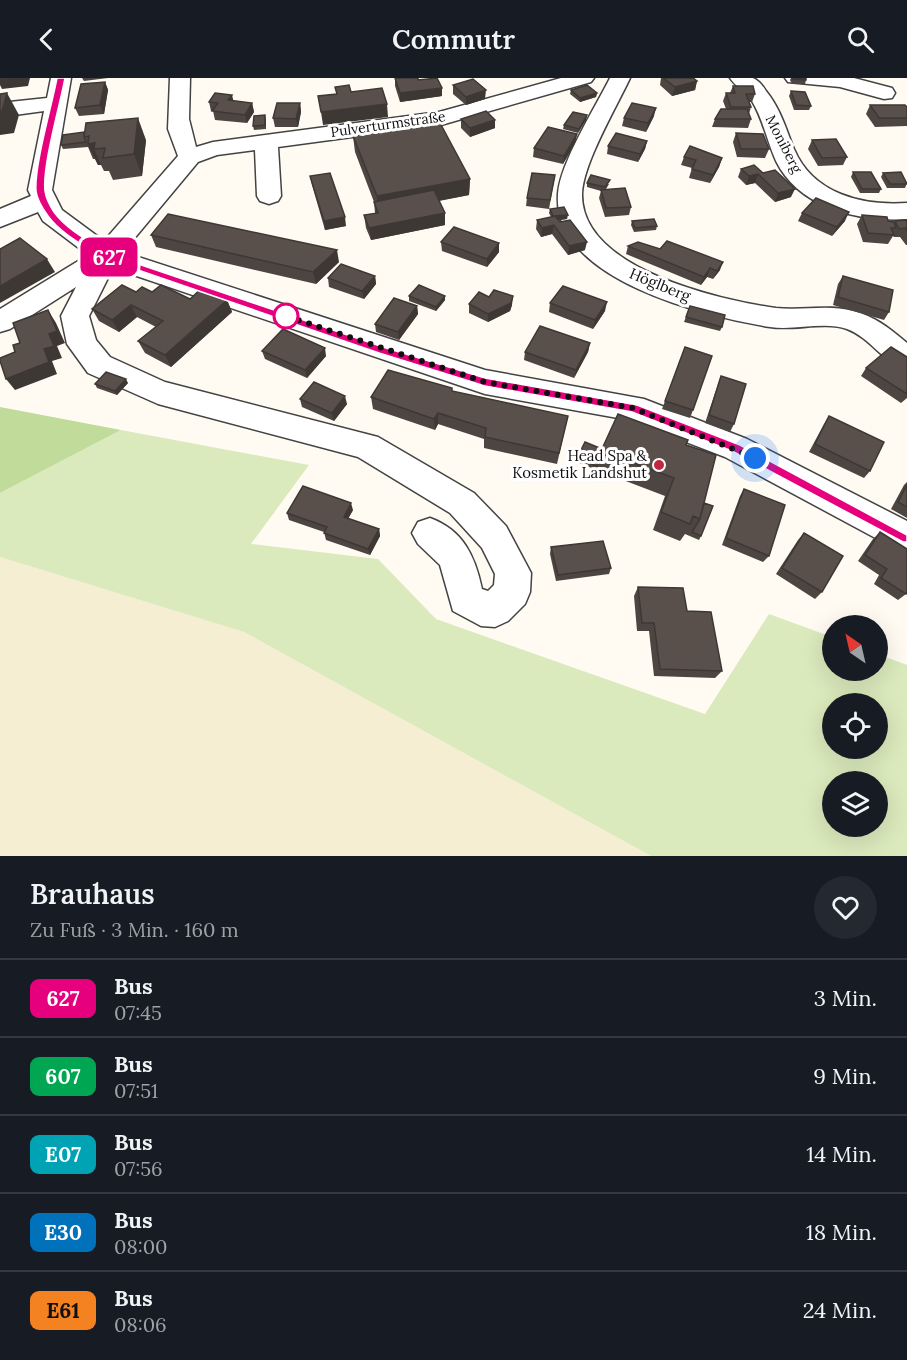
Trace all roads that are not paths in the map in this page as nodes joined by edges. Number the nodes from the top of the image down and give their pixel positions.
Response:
1 (61, 78) edge
2 (180, 78) edge
3 (584, 78) edge
4 (620, 78) edge
5 (741, 78) edge
6 (795, 78) edge
7 (884, 93) dead end
8 (57, 103) junction
9 (0, 110) edge
10 (266, 142) junction
11 (190, 157) junction
12 (269, 196) dead end
13 (43, 200) junction
14 (907, 212) edge
15 (0, 219) edge
16 (106, 256) junction
17 (0, 322) edge
18 (907, 359) edge
19 (430, 533) dead end
20 (907, 538) edge

1 - 8 street
2 - 11 street
3 - 10 street, Pulverturmstraße
4 - 18 street, Höglberg
5 - 14 street, Moniberg
6 - 7 street
8 - 9 street
8 - 13 street
10 - 11 street, Pulverturmstraße
10 - 12 street
11 - 16 street
13 - 15 street
13 - 16 street
16 - 17 street
16 - 19 street
16 - 20 street

